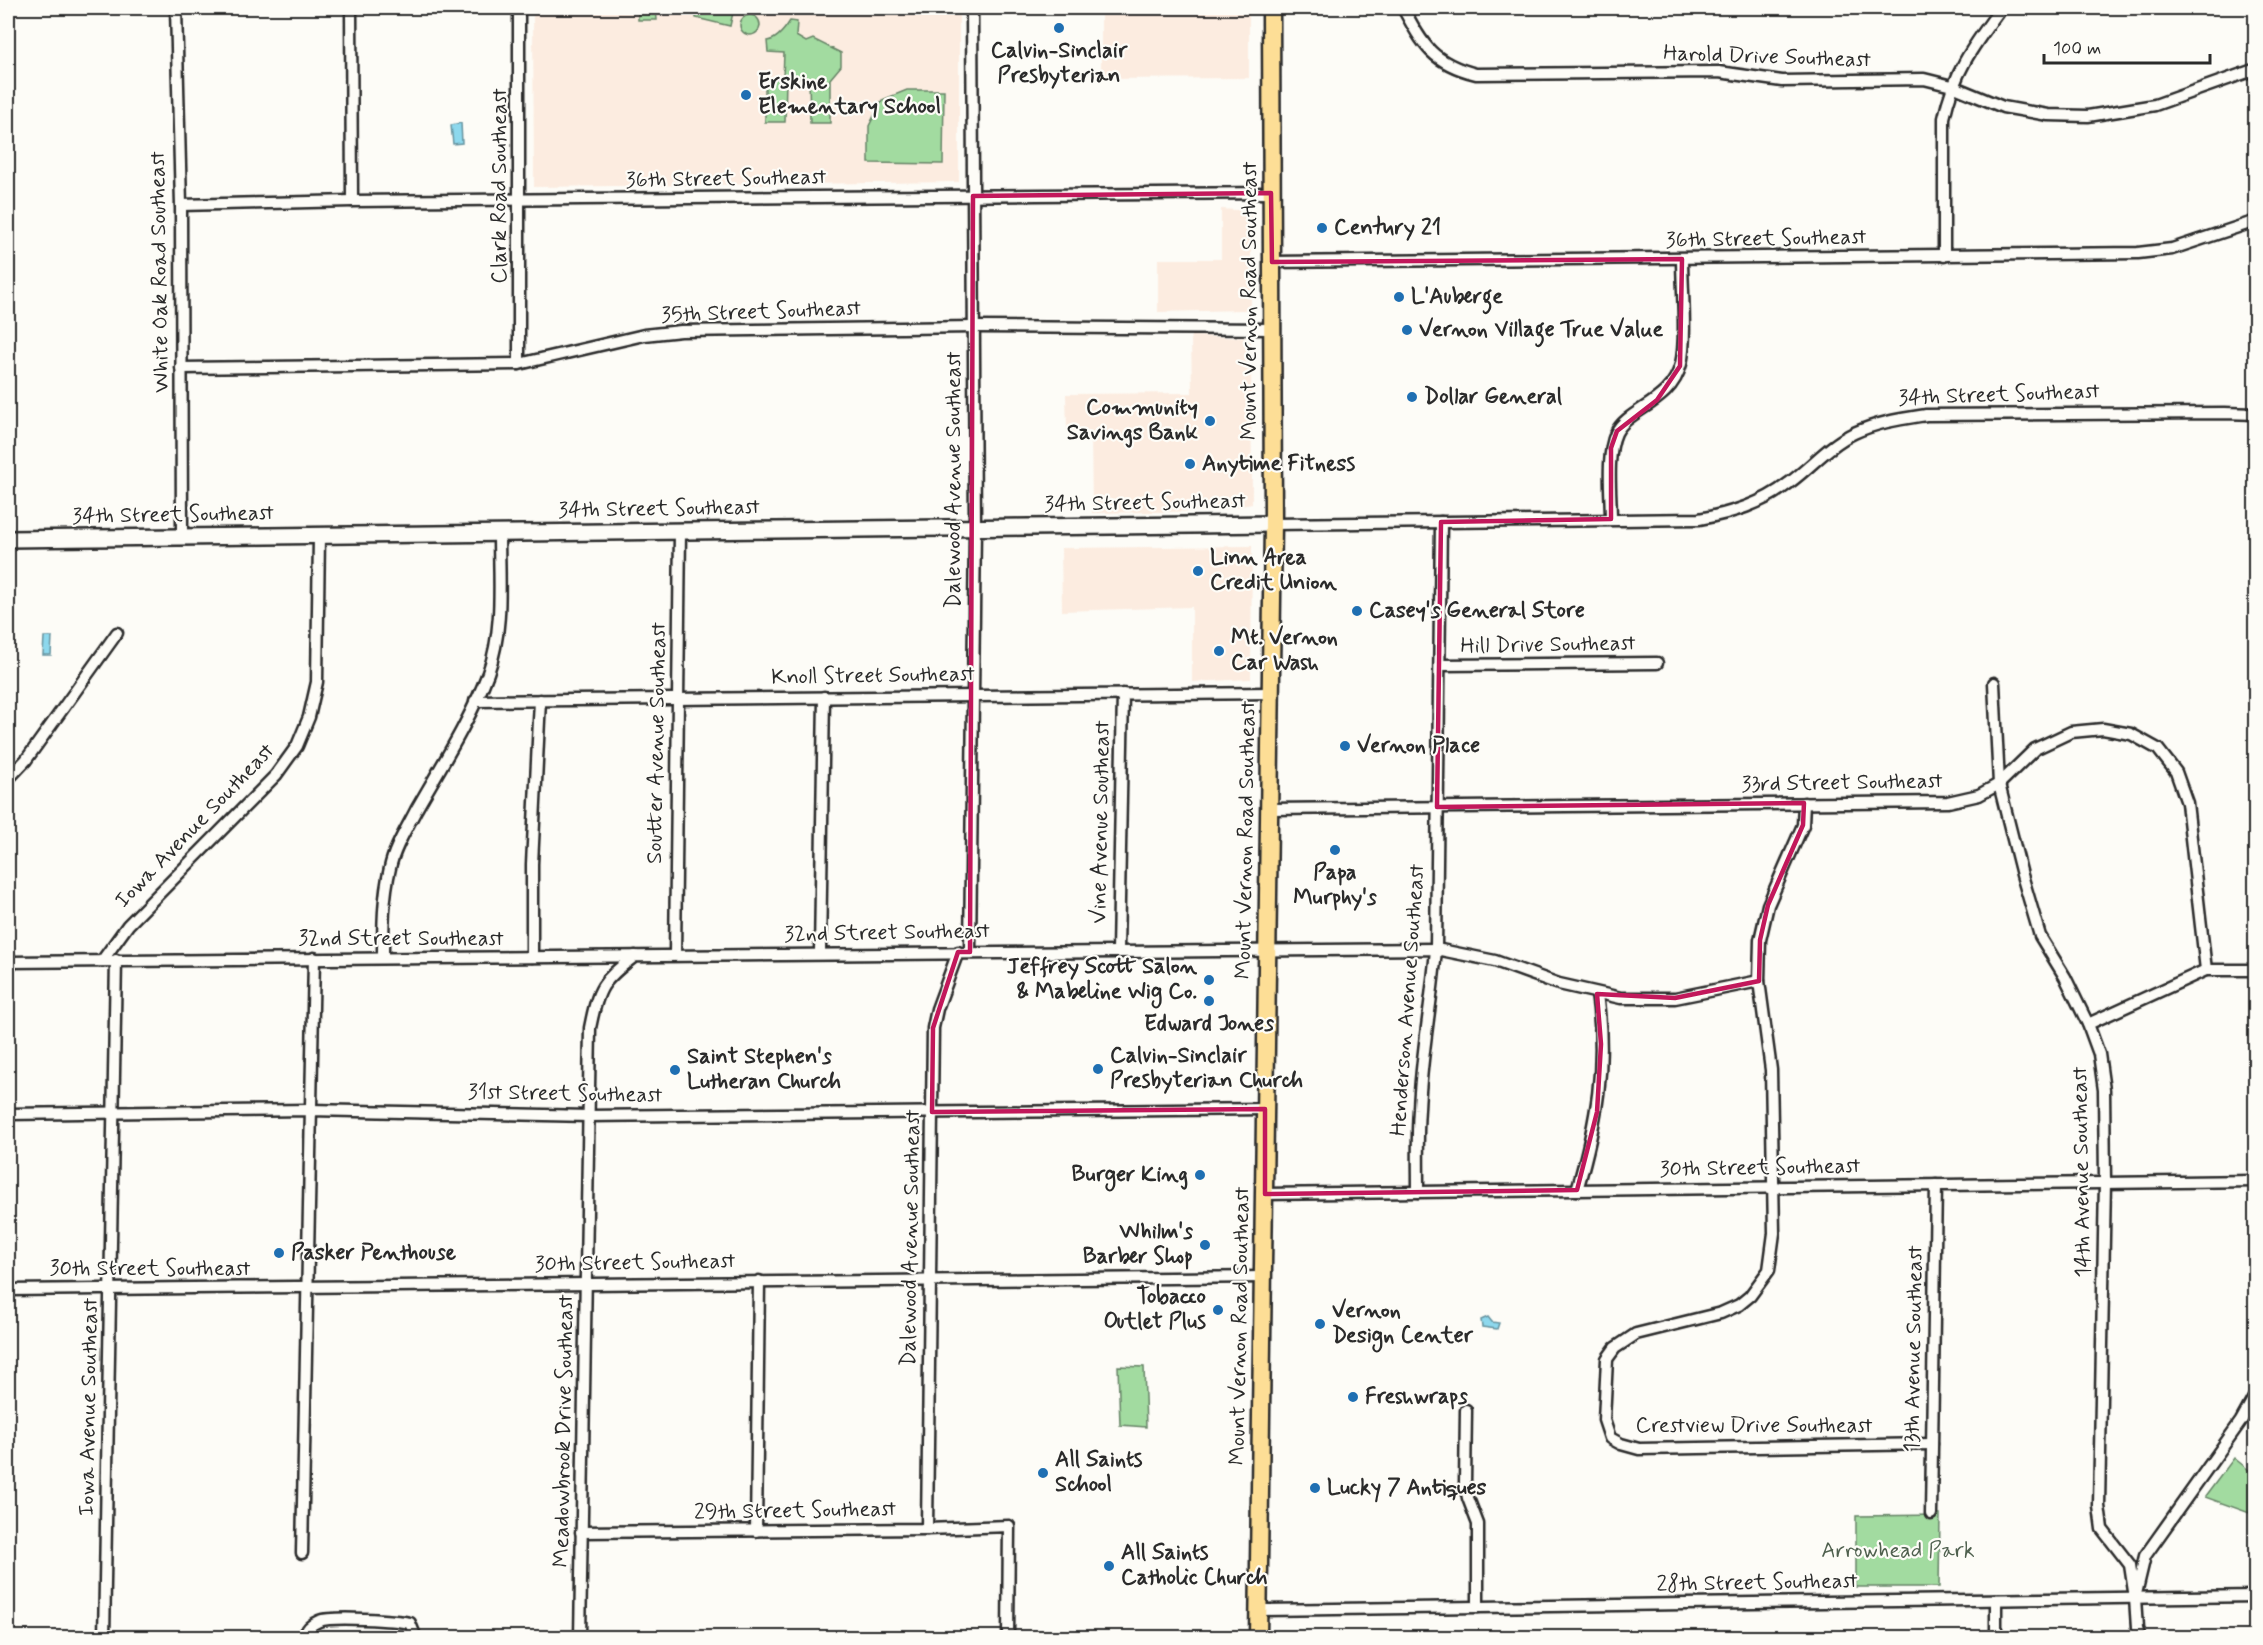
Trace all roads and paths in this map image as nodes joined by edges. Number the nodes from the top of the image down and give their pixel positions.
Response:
1 (176, 8) edge
2 (351, 8) edge
3 (519, 8) edge
4 (972, 8) edge
5 (1271, 8) edge
6 (1403, 8) edge
7 (2001, 8) edge
8 (2256, 69) edge
9 (1952, 86) junction
10 (1271, 193) junction
11 (974, 196) junction
12 (352, 201) junction
13 (521, 201) junction
14 (181, 205) junction
15 (2256, 221) edge
16 (1944, 256) junction
17 (1682, 259) junction
18 (1272, 262) junction
19 (974, 327) junction
20 (1273, 329) junction
21 (519, 364) junction
22 (181, 368) junction
23 (2256, 414) edge
24 (1611, 519) junction
25 (1441, 522) junction
26 (1274, 524) junction
27 (975, 528) junction
28 (680, 531) junction
29 (499, 533) junction
30 (319, 536) junction
31 (182, 537) junction
32 (8, 539) edge
33 (117, 633) dead end
34 (1657, 663) dead end
35 (1440, 665) junction
36 (1994, 683) dead end
37 (1270, 693) junction
38 (972, 694) junction
39 (1123, 694) junction
40 (824, 697) junction
41 (677, 698) junction
42 (540, 700) junction
43 (476, 701) junction
44 (8, 779) edge
45 (2000, 784) junction
46 (1804, 803) junction
47 (1437, 807) junction
48 (1269, 809) junction
49 (1436, 949) junction
50 (1267, 950) junction
51 (1118, 951) junction
52 (964, 952) junction
53 (820, 953) junction
54 (635, 955) junction
55 (675, 955) junction
56 (532, 957) junction
57 (314, 958) junction
58 (383, 958) junction
59 (116, 960) junction
60 (102, 961) junction
61 (8, 962) edge
62 (2205, 970) junction
63 (2256, 970) edge
64 (1759, 981) junction
65 (1597, 994) junction
66 (2088, 1024) junction
67 (1265, 1109) junction
68 (310, 1110) junction
69 (114, 1112) junction
70 (932, 1112) junction
71 (8, 1114) edge
72 (588, 1116) junction
73 (2256, 1181) edge
74 (2105, 1182) junction
75 (1936, 1185) junction
76 (1772, 1187) junction
77 (1577, 1190) junction
78 (1418, 1192) junction
79 (1265, 1194) junction
80 (1264, 1277) junction
81 (929, 1280) junction
82 (759, 1281) junction
83 (587, 1283) junction
84 (306, 1287) junction
85 (111, 1288) junction
86 (8, 1290) edge
87 (2256, 1394) edge
88 (1466, 1410) dead end
89 (1932, 1444) junction
90 (1931, 1514) dead end
91 (927, 1529) junction
92 (756, 1531) junction
93 (581, 1532) junction
94 (302, 1552) dead end
95 (2256, 1596) edge
96 (2135, 1598) junction
97 (1996, 1600) junction
98 (1478, 1607) junction
99 (1258, 1610) junction
100 (104, 1638) edge
101 (303, 1638) edge
102 (416, 1638) edge
103 (580, 1638) edge
104 (1008, 1638) edge
105 (1258, 1638) edge
106 (1996, 1638) edge
107 (2140, 1638) edge

1 - 14 street, White Oak Road Southeast
2 - 12 street
3 - 13 street, Clark Road Southeast
4 - 11 street, Dalewood Avenue Southeast
5 - 10 main road, Mount Vernon Road Southeast
6 - 9 street, Harold Drive Southeast
7 - 9 street
8 - 9 street, Harold Drive Southeast
9 - 16 street
10 - 11 street, 36th Street Southeast
10 - 18 main road, Mount Vernon Road Southeast
11 - 13 street, 36th Street Southeast
11 - 19 street, Dalewood Avenue Southeast
12 - 13 street, 36th Street Southeast
12 - 14 street, 36th Street Southeast
13 - 21 street, Clark Road Southeast
14 - 22 street, White Oak Road Southeast
15 - 16 street, 36th Street Southeast
16 - 17 street, 36th Street Southeast
17 - 18 street, 36th Street Southeast
17 - 24 street
18 - 20 main road, Mount Vernon Road Southeast
19 - 20 street, 35th Street Southeast
19 - 21 street, 35th Street Southeast
19 - 27 street, Dalewood Avenue Southeast
20 - 26 main road, Mount Vernon Road Southeast
21 - 22 street, 35th Street Southeast
22 - 31 street, White Oak Road Southeast
23 - 24 street, 34th Street Southeast
24 - 25 street, 34th Street Southeast
25 - 26 street, 34th Street Southeast
25 - 35 street, Henderson Avenue Southeast
26 - 27 street, 34th Street Southeast
26 - 37 main road, Mount Vernon Road Southeast
27 - 28 street, 34th Street Southeast
27 - 38 street, Dalewood Avenue Southeast
28 - 29 street, 34th Street Southeast
28 - 41 street, Soutter Avenue Southeast
29 - 30 street, 34th Street Southeast
29 - 43 street
30 - 31 street, 34th Street Southeast
30 - 60 street, Iowa Avenue Southeast
31 - 32 street, 34th Street Southeast
33 - 44 street
34 - 35 street, Hill Drive Southeast
35 - 47 street, Henderson Avenue Southeast
36 - 45 street, 14th Avenue Southeast
37 - 39 street, Knoll Street Southeast
37 - 48 main road, Mount Vernon Road Southeast
38 - 39 street, Knoll Street Southeast
38 - 40 street, Knoll Street Southeast
38 - 52 street, Dalewood Avenue Southeast
39 - 51 street, Vine Avenue Southeast
40 - 41 street, Knoll Street Southeast
40 - 53 street
41 - 42 street, Knoll Street Southeast
41 - 55 street, Soutter Avenue Southeast
42 - 43 street, Knoll Street Southeast
42 - 56 street
43 - 58 street
45 - 46 street, 33rd Street Southeast
45 - 62 street, 33rd Street Southeast
45 - 66 street, 14th Avenue Southeast
46 - 47 street, 33rd Street Southeast
46 - 64 street
47 - 48 street, 33rd Street Southeast
47 - 49 street, Henderson Avenue Southeast
48 - 50 main road, Mount Vernon Road Southeast
49 - 50 street, 32nd Street Southeast
49 - 65 street, 32nd Street Southeast
49 - 78 street, Henderson Avenue Southeast
50 - 51 street, 32nd Street Southeast
50 - 67 main road, Mount Vernon Road Southeast
51 - 52 street, 32nd Street Southeast
52 - 53 street, 32nd Street Southeast
52 - 70 street, Dalewood Avenue Southeast
53 - 55 street, 32nd Street Southeast
54 - 55 street, 32nd Street Southeast
54 - 56 street, 32nd Street Southeast
54 - 72 street, Meadowbrook Drive Southeast
56 - 58 street, 32nd Street Southeast
57 - 58 street, 32nd Street Southeast
57 - 59 street, 32nd Street Southeast
57 - 68 street
59 - 60 street, 32nd Street Southeast
59 - 69 street, Iowa Avenue Southeast
60 - 61 street, 32nd Street Southeast
62 - 63 street
62 - 66 street
64 - 65 street, 32nd Street Southeast
64 - 76 street
65 - 77 street
66 - 74 street, 14th Avenue Southeast
67 - 70 street, 31st Street Southeast
67 - 79 main road, Mount Vernon Road Southeast
68 - 69 street, 31st Street Southeast
68 - 72 street, 31st Street Southeast
68 - 84 street
69 - 71 street, 31st Street Southeast
69 - 85 street, Iowa Avenue Southeast
70 - 72 street, 31st Street Southeast
70 - 81 street, Dalewood Avenue Southeast
72 - 83 street, Meadowbrook Drive Southeast
73 - 74 street, 30th Street Southeast
74 - 75 street, 30th Street Southeast
74 - 96 street, 14th Avenue Southeast
75 - 76 street, 30th Street Southeast
75 - 89 street, 13th Avenue Southeast
76 - 77 street, 30th Street Southeast
76 - 89 street, Crestview Drive Southeast
77 - 78 street, 30th Street Southeast
78 - 79 street, 30th Street Southeast
79 - 80 main road, Mount Vernon Road Southeast
80 - 81 street, 30th Street Southeast
80 - 99 main road, Mount Vernon Road Southeast
81 - 82 street, 30th Street Southeast
81 - 91 street, Dalewood Avenue Southeast
82 - 83 street, 30th Street Southeast
82 - 92 street
83 - 84 street, 30th Street Southeast
83 - 93 street, Meadowbrook Drive Southeast
84 - 85 street, 30th Street Southeast
84 - 94 street
85 - 86 street, 30th Street Southeast
85 - 100 street, Iowa Avenue Southeast
87 - 96 street
88 - 98 street
89 - 90 street, 13th Avenue Southeast
91 - 92 street, 29th Street Southeast
91 - 104 street, 29th Street Southeast
92 - 93 street, 29th Street Southeast
93 - 103 street, Meadowbrook Drive Southeast
95 - 96 street, 28th Street Southeast
96 - 97 street, 28th Street Southeast
96 - 107 street
97 - 98 street, 28th Street Southeast
97 - 106 street
98 - 99 street, 28th Street Southeast
99 - 105 main road, Mount Vernon Road Southeast
101 - 102 street

